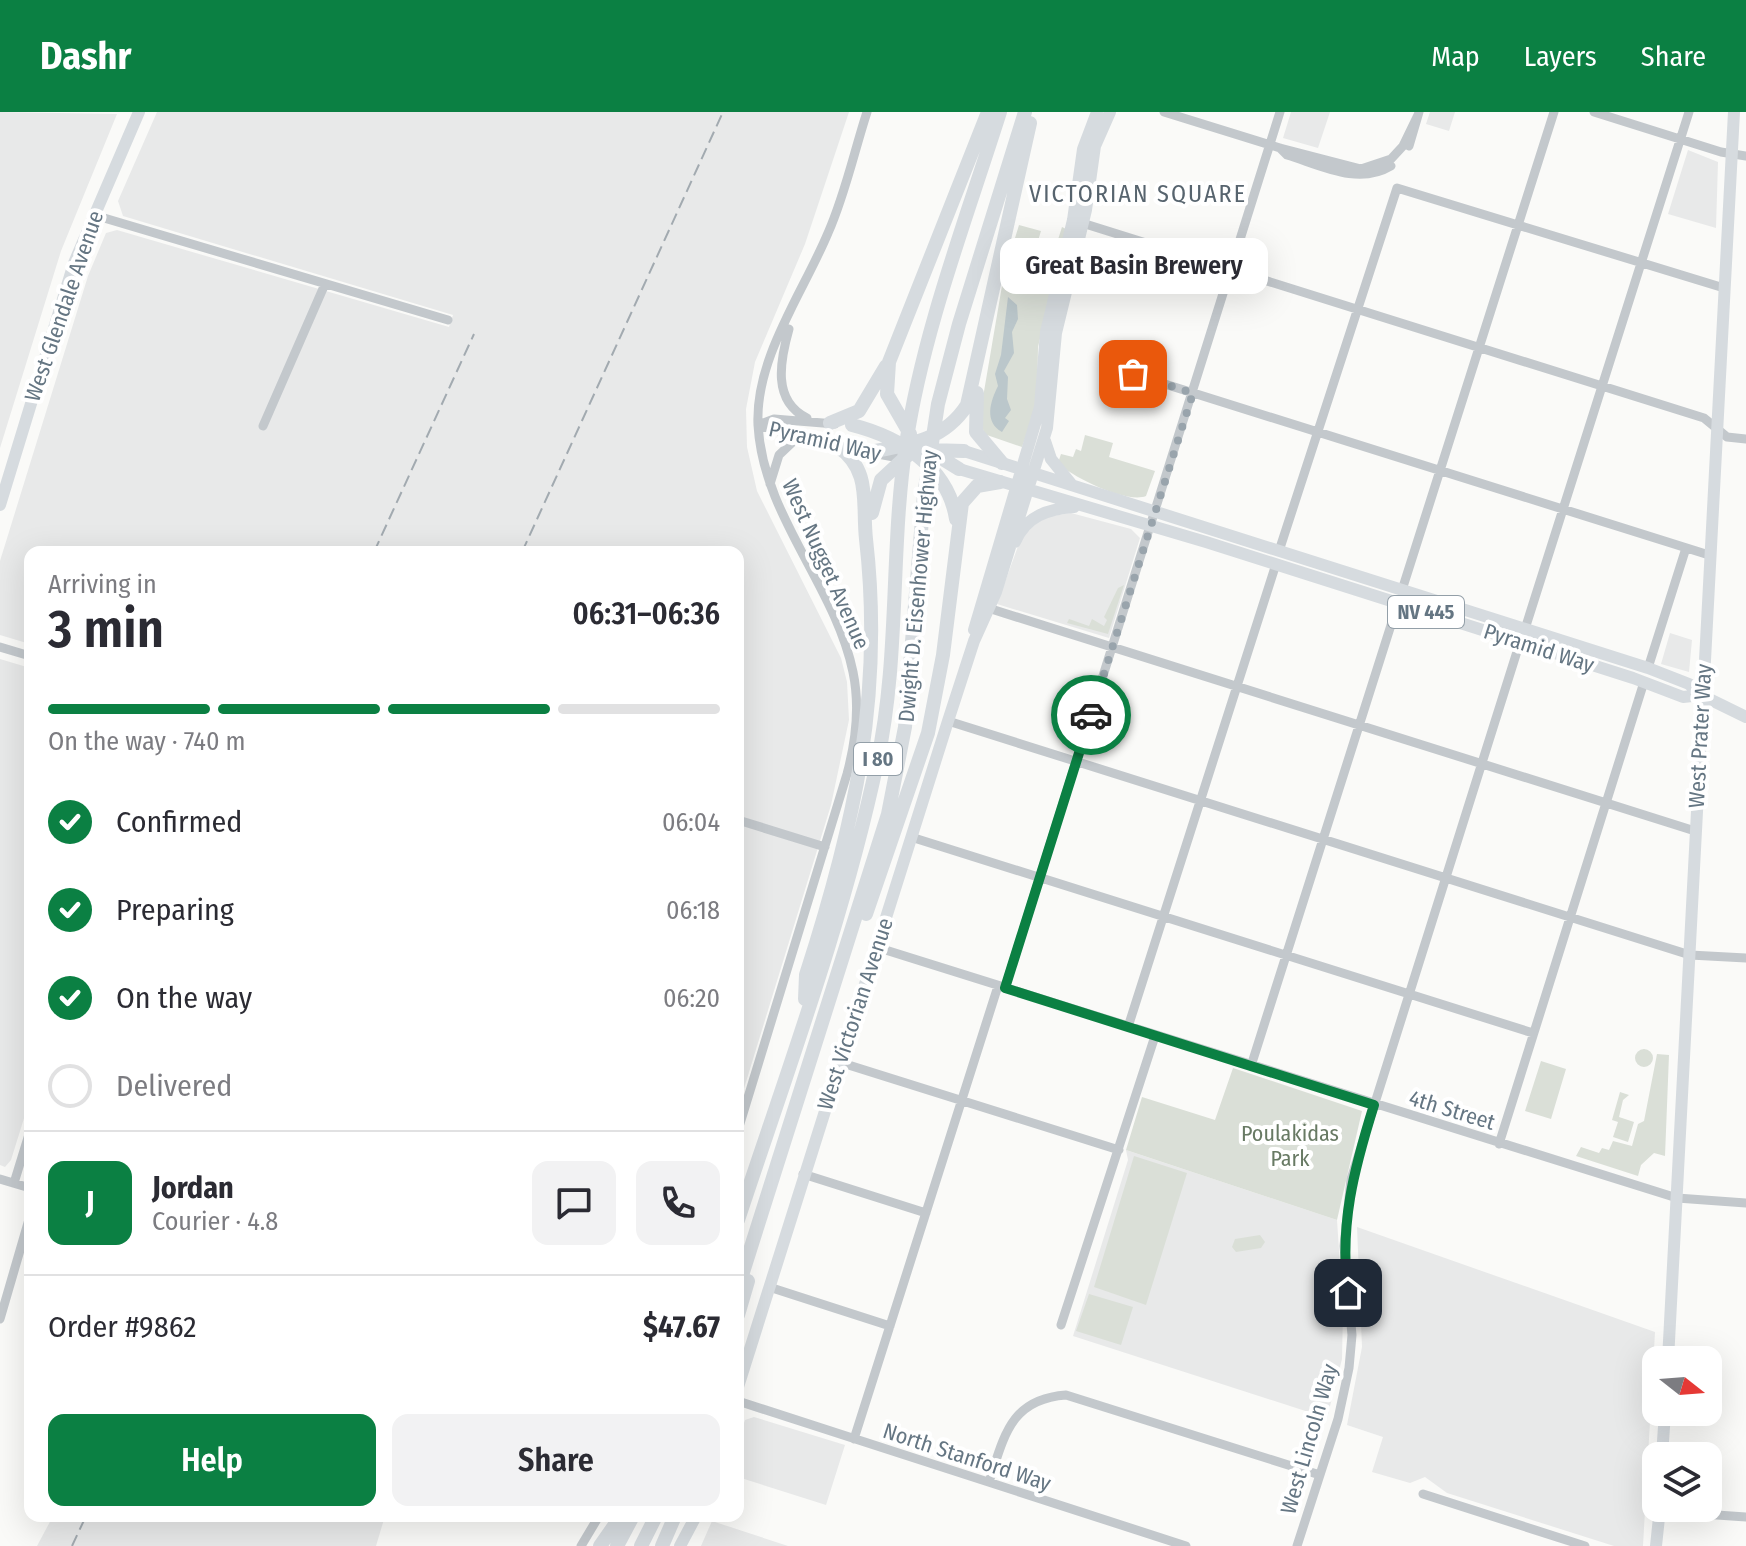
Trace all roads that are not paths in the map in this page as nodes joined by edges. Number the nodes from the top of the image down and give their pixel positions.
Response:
1 (139, 112) edge
2 (867, 112) edge
3 (988, 112) edge
4 (1000, 112) edge
5 (1025, 112) edge
6 (1032, 112) edge
7 (1097, 112) edge
8 (1110, 112) edge
9 (1164, 112) edge
10 (1280, 112) edge
11 (1554, 112) edge
12 (1594, 112) edge
13 (1689, 112) edge
14 (1734, 112) edge
15 (1418, 114) edge
16 (1680, 140) junction
17 (1275, 147) junction
18 (1732, 155) junction
19 (1746, 156) edge
20 (94, 215) junction
21 (1078, 221) junction
22 (1519, 224) junction
23 (1641, 262) junction
24 (1232, 270) junction
25 (325, 284) junction
26 (1724, 288) junction
27 (795, 306) junction
28 (1357, 308) junction
29 (448, 320) dead end
30 (1480, 347) junction
31 (889, 362) junction
32 (979, 362) junction
33 (1133, 374) dead end
34 (1602, 386) junction
35 (1193, 393) junction
36 (810, 419) junction
37 (830, 423) junction
38 (758, 425) junction
39 (852, 425) joint
40 (263, 426) dead end
41 (1716, 427) junction
42 (1318, 431) junction
43 (798, 437) junction
44 (1044, 438) junction
45 (1746, 439) edge
46 (837, 446) junction
47 (916, 449) junction
48 (964, 451) joint
49 (869, 452) joint
50 (1002, 463) junction
51 (959, 469) joint
52 (1440, 470) junction
53 (1027, 471) junction
54 (770, 484) junction
55 (1072, 485) junction
56 (1014, 486) junction
57 (0, 505) edge
58 (1085, 506) junction
59 (1563, 509) junction
60 (1153, 518) junction
61 (957, 528) junction
62 (1686, 548) junction
63 (1279, 551) junction
64 (1709, 555) junction
65 (869, 557) junction
66 (1276, 564) junction
67 (1001, 576) junction
68 (1402, 590) junction
69 (1398, 603) junction
70 (985, 607) junction
71 (1525, 629) junction
72 (1520, 642) junction
73 (0, 647) edge
74 (1112, 648) junction
75 (24, 654) edge
76 (1648, 668) junction
77 (1644, 682) junction
78 (1236, 687) junction
79 (1701, 695) junction
80 (1746, 717) edge
81 (948, 721) junction
82 (1359, 726) junction
83 (1076, 761) junction
84 (1482, 765) junction
85 (1200, 801) junction
86 (1605, 804) junction
87 (744, 822) edge
88 (1695, 831) junction
89 (911, 837) junction
90 (1323, 840) junction
91 (825, 847) junction
92 (1040, 877) junction
93 (1446, 879) junction
94 (1163, 916) junction
95 (1569, 918) junction
96 (876, 947) junction
97 (1286, 955) junction
98 (1690, 955) junction
99 (1746, 958) edge
100 (838, 978) junction
101 (1001, 987) junction
102 (1409, 994) junction
103 (805, 1018) junction
104 (1128, 1027) junction
105 (1533, 1033) junction
106 (1155, 1036) junction
107 (839, 1062) junction
108 (1251, 1066) junction
109 (962, 1100) junction
110 (1374, 1105) junction
111 (744, 1110) edge
112 (1499, 1144) junction
113 (24, 1150) edge
114 (1119, 1150) junction
115 (803, 1174) junction
116 (0, 1179) edge
117 (14, 1183) junction
118 (24, 1186) edge
119 (1677, 1198) junction
120 (744, 1202) edge
121 (1746, 1203) edge
122 (926, 1213) junction
123 (761, 1218) junction
124 (24, 1237) edge
125 (744, 1270) edge
126 (769, 1287) junction
127 (744, 1295) edge
128 (0, 1319) edge
129 (1061, 1325) dead end
130 (890, 1326) junction
131 (1669, 1346) edge
132 (744, 1368) edge
133 (744, 1403) edge
134 (854, 1439) junction
135 (1320, 1475) junction
136 (989, 1482) junction
137 (1423, 1494) dead end
138 (1722, 1515) edge
139 (1746, 1517) edge
140 (595, 1522) edge
141 (617, 1522) edge
142 (630, 1522) edge
143 (653, 1522) edge
144 (672, 1522) edge
145 (693, 1522) edge
146 (1659, 1522) edge
147 (581, 1546) edge
148 (600, 1546) edge
149 (617, 1546) edge
150 (641, 1546) edge
151 (662, 1546) edge
152 (680, 1546) edge
153 (1186, 1546) edge
154 (1297, 1546) edge
155 (1585, 1546) edge
156 (1656, 1546) edge

1 - 20 main road, West Glendale Avenue
2 - 27 street, West Nugget Avenue
3 - 31 highway
4 - 103 highway, Dwight D. Eisenhower Highway / I 80
5 - 100 highway, Dwight D. Eisenhower Highway / I 80
6 - 32 highway
7 - 21 main road, West Victorian Avenue
8 - 21 main road, West Victorian Avenue
9 - 17 street
10 - 17 street
11 - 22 street
12 - 16 street
13 - 16 street
14 - 18 main road, West Prater Way
15 - 17 street
16 - 18 street
16 - 23 street
17 - 24 street
18 - 19 street
18 - 26 main road, West Prater Way
20 - 25 street
20 - 57 main road, West Glendale Avenue
21 - 24 street
21 - 44 main road, West Victorian Avenue
21 - 53 main road, West Victorian Avenue
22 - 23 street
22 - 28 street
22 - 30 street
23 - 26 street
23 - 34 street
24 - 28 street
24 - 35 street
25 - 29 street
25 - 40 street
26 - 41 main road, West Prater Way
27 - 36 street
27 - 38 street, West Nugget Avenue
28 - 30 street
28 - 42 street
30 - 34 street
30 - 52 street
31 - 37 highway
31 - 47 highway
32 - 47 highway
32 - 50 highway
33 - 35 street
34 - 41 street
34 - 59 street
35 - 42 street
35 - 60 street
36 - 37 street, Pyramid Way
36 - 38 street, Pyramid Way
37 - 39 street, Pyramid Way
38 - 43 street, Pyramid Way
38 - 54 street, West Nugget Avenue
39 - 47 highway
41 - 45 street
41 - 64 main road, West Prater Way
42 - 52 street
42 - 63 street
43 - 46 street, Pyramid Way
43 - 54 street
44 - 53 main road, West Victorian Avenue
44 - 55 main road
46 - 49 street, Pyramid Way
46 - 65 highway
47 - 48 highway
47 - 49 highway
47 - 51 highway
47 - 61 highway
47 - 65 highway
48 - 50 main road, Pyramid Way / NV 445
50 - 53 main road, Pyramid Way / NV 445
51 - 56 main road, Pyramid Way / NV 445
52 - 59 street
52 - 68 street
53 - 55 main road, Pyramid Way / NV 445
53 - 56 main road, West Victorian Avenue
54 - 91 street, West Nugget Avenue
55 - 60 main road, Pyramid Way / NV 445
56 - 58 main road, Pyramid Way / NV 445
56 - 61 highway
56 - 67 main road, West Victorian Avenue
56 - 70 main road, West Victorian Avenue
58 - 60 main road, Pyramid Way / NV 445
58 - 67 main road
59 - 62 street
59 - 71 street
60 - 63 main road, Pyramid Way / NV 445
60 - 66 main road, Pyramid Way / NV 445
60 - 74 street
61 - 100 highway
62 - 64 street
62 - 76 street
63 - 68 main road, Pyramid Way / NV 445
64 - 79 main road, West Prater Way
65 - 103 highway
66 - 69 main road, Pyramid Way / NV 445
66 - 78 street
67 - 70 main road, West Victorian Avenue
68 - 71 main road, Pyramid Way / NV 445
69 - 72 main road, Pyramid Way / NV 445
69 - 82 street
70 - 74 street
70 - 81 main road, West Victorian Avenue
71 - 76 main road, Pyramid Way / NV 445
72 - 77 main road, Pyramid Way / NV 445
72 - 84 street, West Lincoln Way
73 - 75 street
74 - 78 street
74 - 83 street
76 - 79 main road, Pyramid Way / NV 445
77 - 79 main road, Pyramid Way / NV 445
77 - 86 street
78 - 82 street
78 - 85 street
79 - 80 main road, Pyramid Way / NV 445
79 - 88 main road, West Prater Way
81 - 83 street
81 - 89 main road, West Victorian Avenue
82 - 84 street
82 - 90 street
83 - 85 street
83 - 92 street
84 - 86 street
84 - 93 street, West Lincoln Way
85 - 90 street
85 - 94 street
86 - 88 street
86 - 95 street
87 - 91 street
88 - 98 main road, West Prater Way
89 - 92 street
89 - 96 main road, West Victorian Avenue
90 - 93 street
90 - 97 street
91 - 111 street, West Nugget Avenue
92 - 94 street
92 - 101 street
93 - 95 street
93 - 102 street, West Lincoln Way
94 - 97 street
94 - 104 street
95 - 98 street
95 - 105 street
96 - 101 street, 4th Street
96 - 107 main road, West Victorian Avenue
97 - 102 street
97 - 108 street
98 - 99 street
98 - 119 main road, West Prater Way
100 - 123 highway, Dwight D. Eisenhower Highway / I 80
101 - 104 street, 4th Street
101 - 109 street
102 - 105 street
102 - 110 street, West Lincoln Way
103 - 120 highway, Dwight D. Eisenhower Highway / I 80
104 - 106 street, 4th Street
105 - 112 street
106 - 108 street, 4th Street
106 - 114 street
107 - 109 street
107 - 115 main road, West Victorian Avenue
108 - 110 street, 4th Street
109 - 114 street
109 - 122 street
110 - 112 street, 4th Street
110 - 135 street, West Lincoln Way
112 - 119 street, 4th Street
113 - 117 street
114 - 129 street
115 - 122 street
115 - 126 main road, West Victorian Avenue
116 - 117 street
117 - 118 street
119 - 121 street, 4th Street
119 - 131 main road, West Prater Way
122 - 130 street
123 - 125 highway, Dwight D. Eisenhower Highway / I 80
123 - 127 highway
124 - 128 street
126 - 130 street
126 - 132 main road, West Victorian Avenue
130 - 134 street
133 - 134 street, North Stanford Way
134 - 136 street, North Stanford Way
135 - 136 street
135 - 154 street, West Lincoln Way
136 - 153 street, North Stanford Way
137 - 155 street
138 - 139 street
140 - 147 street
141 - 148 highway
142 - 149 highway
143 - 150 highway
144 - 151 highway
145 - 152 main road
146 - 156 main road

